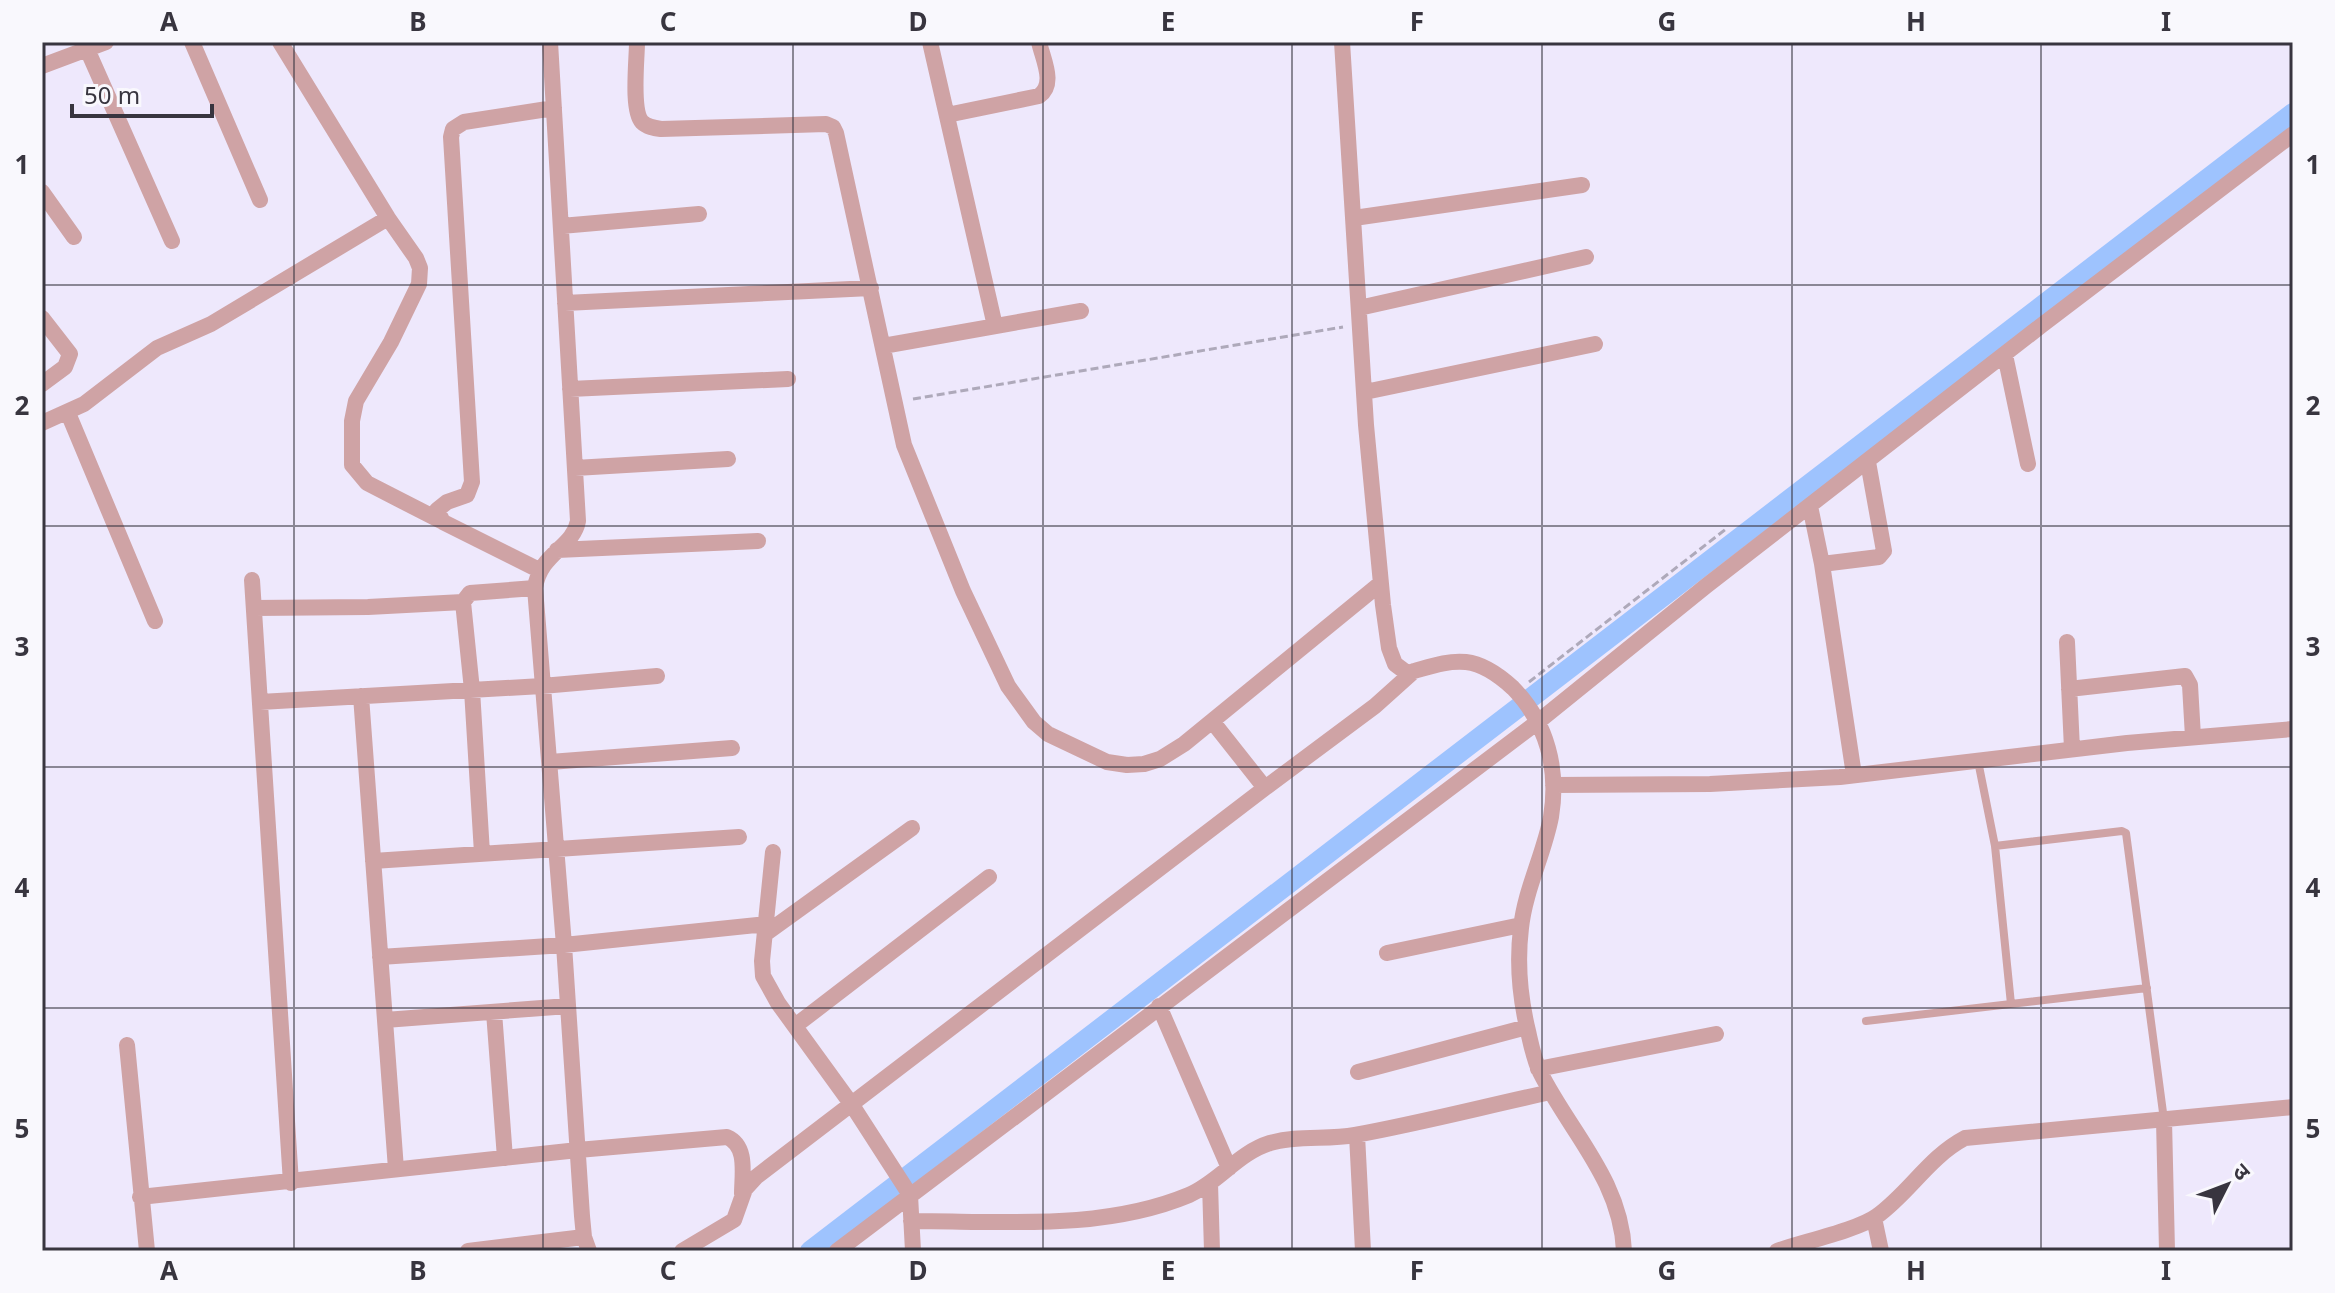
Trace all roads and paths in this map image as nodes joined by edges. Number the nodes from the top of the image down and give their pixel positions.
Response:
1 (106, 42) edge
2 (192, 42) edge
3 (280, 42) edge
4 (550, 42) edge
5 (637, 42) edge
6 (930, 42) edge
7 (1039, 42) edge
8 (1342, 42) edge
9 (87, 49) junction
10 (42, 66) edge
11 (554, 108) junction
12 (947, 115) junction
13 (2293, 134) edge
14 (1582, 185) dead end
15 (42, 192) edge
16 (260, 200) dead end
17 (699, 214) dead end
18 (388, 218) junction
19 (1354, 218) junction
20 (561, 226) junction
21 (74, 237) dead end
22 (172, 241) dead end
23 (1586, 257) dead end
24 (871, 288) junction
25 (565, 303) junction
26 (1081, 311) dead end
27 (1360, 316) junction
28 (42, 318) edge
29 (995, 326) junction
30 (1595, 344) dead end
31 (883, 346) junction
32 (2005, 355) junction
33 (788, 379) dead end
34 (42, 384) edge
35 (570, 389) junction
36 (1365, 392) junction
37 (893, 402) junction
38 (68, 413) junction
39 (42, 423) edge
40 (728, 459) dead end
41 (1868, 462) junction
42 (2028, 464) dead end
43 (575, 468) junction
44 (1810, 506) junction
45 (443, 522) junction
46 (1726, 529) dead end
47 (758, 541) dead end
48 (557, 550) junction
49 (1822, 564) junction
50 (539, 570) junction
51 (252, 580) dead end
52 (1381, 583) junction
53 (535, 588) junction
54 (463, 602) junction
55 (254, 608) junction
56 (155, 621) dead end
57 (2067, 642) dead end
58 (1414, 671) junction
59 (657, 676) dead end
60 (542, 686) junction
61 (2069, 689) junction
62 (472, 690) junction
63 (361, 696) junction
64 (260, 702) junction
65 (1527, 705) junction
66 (1212, 721) junction
67 (2293, 729) edge
68 (2193, 737) junction
69 (732, 748) dead end
70 (2072, 749) junction
71 (1977, 760) junction
72 (550, 762) junction
73 (1854, 775) junction
74 (1553, 785) junction
75 (1265, 788) junction
76 (912, 828) dead end
77 (739, 837) dead end
78 (1995, 846) junction
79 (556, 849) junction
80 (773, 852) dead end
81 (482, 853) junction
82 (373, 861) junction
83 (989, 877) dead end
84 (1521, 925) junction
85 (765, 929) junction
86 (564, 945) junction
87 (1387, 953) dead end
88 (380, 957) junction
89 (2147, 988) junction
90 (2011, 1004) junction
91 (568, 1006) junction
92 (1159, 1006) junction
93 (494, 1012) junction
94 (385, 1020) junction
95 (1866, 1021) dead end
96 (795, 1026) junction
97 (1527, 1027) junction
98 (1716, 1034) dead end
99 (127, 1045) dead end
100 (1538, 1069) junction
101 (1358, 1072) dead end
102 (1551, 1092) junction
103 (852, 1105) junction
104 (2293, 1107) edge
105 (2164, 1120) junction
106 (1357, 1135) junction
107 (578, 1150) junction
108 (505, 1158) junction
109 (1229, 1168) junction
110 (396, 1169) junction
111 (291, 1183) junction
112 (1210, 1183) junction
113 (908, 1191) junction
114 (742, 1196) junction
115 (140, 1197) junction
116 (1874, 1218) junction
117 (911, 1221) junction
118 (586, 1244) edge
119 (147, 1251) edge
120 (468, 1251) edge
121 (682, 1251) edge
122 (837, 1251) edge
123 (913, 1251) edge
124 (1212, 1251) edge
125 (1363, 1251) edge
126 (1624, 1251) edge
127 (1777, 1251) edge
128 (1881, 1251) edge
129 (2167, 1251) edge

1 - 9 street
2 - 16 street
3 - 18 street
4 - 11 street
5 - 24 street
6 - 12 street
7 - 12 street
8 - 19 street
9 - 10 street
9 - 22 street
11 - 20 street
11 - 45 street
12 - 29 street
13 - 32 street
14 - 19 street
15 - 21 street
17 - 20 street
18 - 38 street
18 - 45 street
19 - 27 street
20 - 25 street
23 - 27 street
24 - 25 street
24 - 31 street
25 - 35 street
26 - 29 street
27 - 36 street
27 - 37 path
28 - 34 street
29 - 31 street
30 - 36 street
31 - 37 street
32 - 41 street
32 - 42 street
33 - 35 street
35 - 43 street
36 - 52 street
37 - 66 street
38 - 39 street
38 - 56 street
40 - 43 street
41 - 44 street
41 - 49 street
43 - 48 street
44 - 49 street
44 - 65 street
45 - 50 street
46 - 65 path
47 - 48 street
48 - 50 street
49 - 73 street
50 - 53 street
51 - 55 street
52 - 58 street
52 - 66 street
53 - 54 street
53 - 60 street
54 - 55 street
54 - 62 street
55 - 64 street
57 - 61 street
58 - 65 street
58 - 75 street
59 - 60 street
60 - 62 street
60 - 72 street
61 - 68 street
61 - 70 street
62 - 63 street
62 - 81 street
63 - 64 street
63 - 82 street
64 - 111 street
65 - 74 street
65 - 92 street
66 - 75 street
67 - 68 street
68 - 70 street
69 - 72 street
70 - 71 street
71 - 73 street
71 - 78 lane
72 - 79 street
73 - 74 street
74 - 84 street
75 - 103 street
76 - 85 street
77 - 79 street
78 - 89 lane
78 - 90 lane
79 - 81 street
79 - 86 street
80 - 85 street
81 - 82 street
82 - 88 street
83 - 96 street
84 - 87 street
84 - 97 street
85 - 86 street
85 - 96 street
86 - 88 street
86 - 91 street
88 - 94 street
89 - 90 lane
89 - 105 lane
90 - 95 lane
91 - 93 street
91 - 107 street
92 - 109 street
92 - 113 street
93 - 94 street
93 - 108 street
94 - 110 street
96 - 103 street
97 - 100 street
97 - 101 street
98 - 100 street
99 - 115 street
100 - 102 street
102 - 106 street
102 - 126 street
103 - 113 street
103 - 114 street
104 - 105 street
105 - 116 street
105 - 129 street
106 - 109 street
106 - 125 street
107 - 108 street
107 - 114 street
107 - 118 street
108 - 110 street
109 - 112 street
110 - 111 street
111 - 115 street
112 - 117 street
112 - 124 street
113 - 117 street
113 - 122 street
114 - 121 street
115 - 119 street
116 - 127 street
116 - 128 street
117 - 123 street
118 - 120 street

